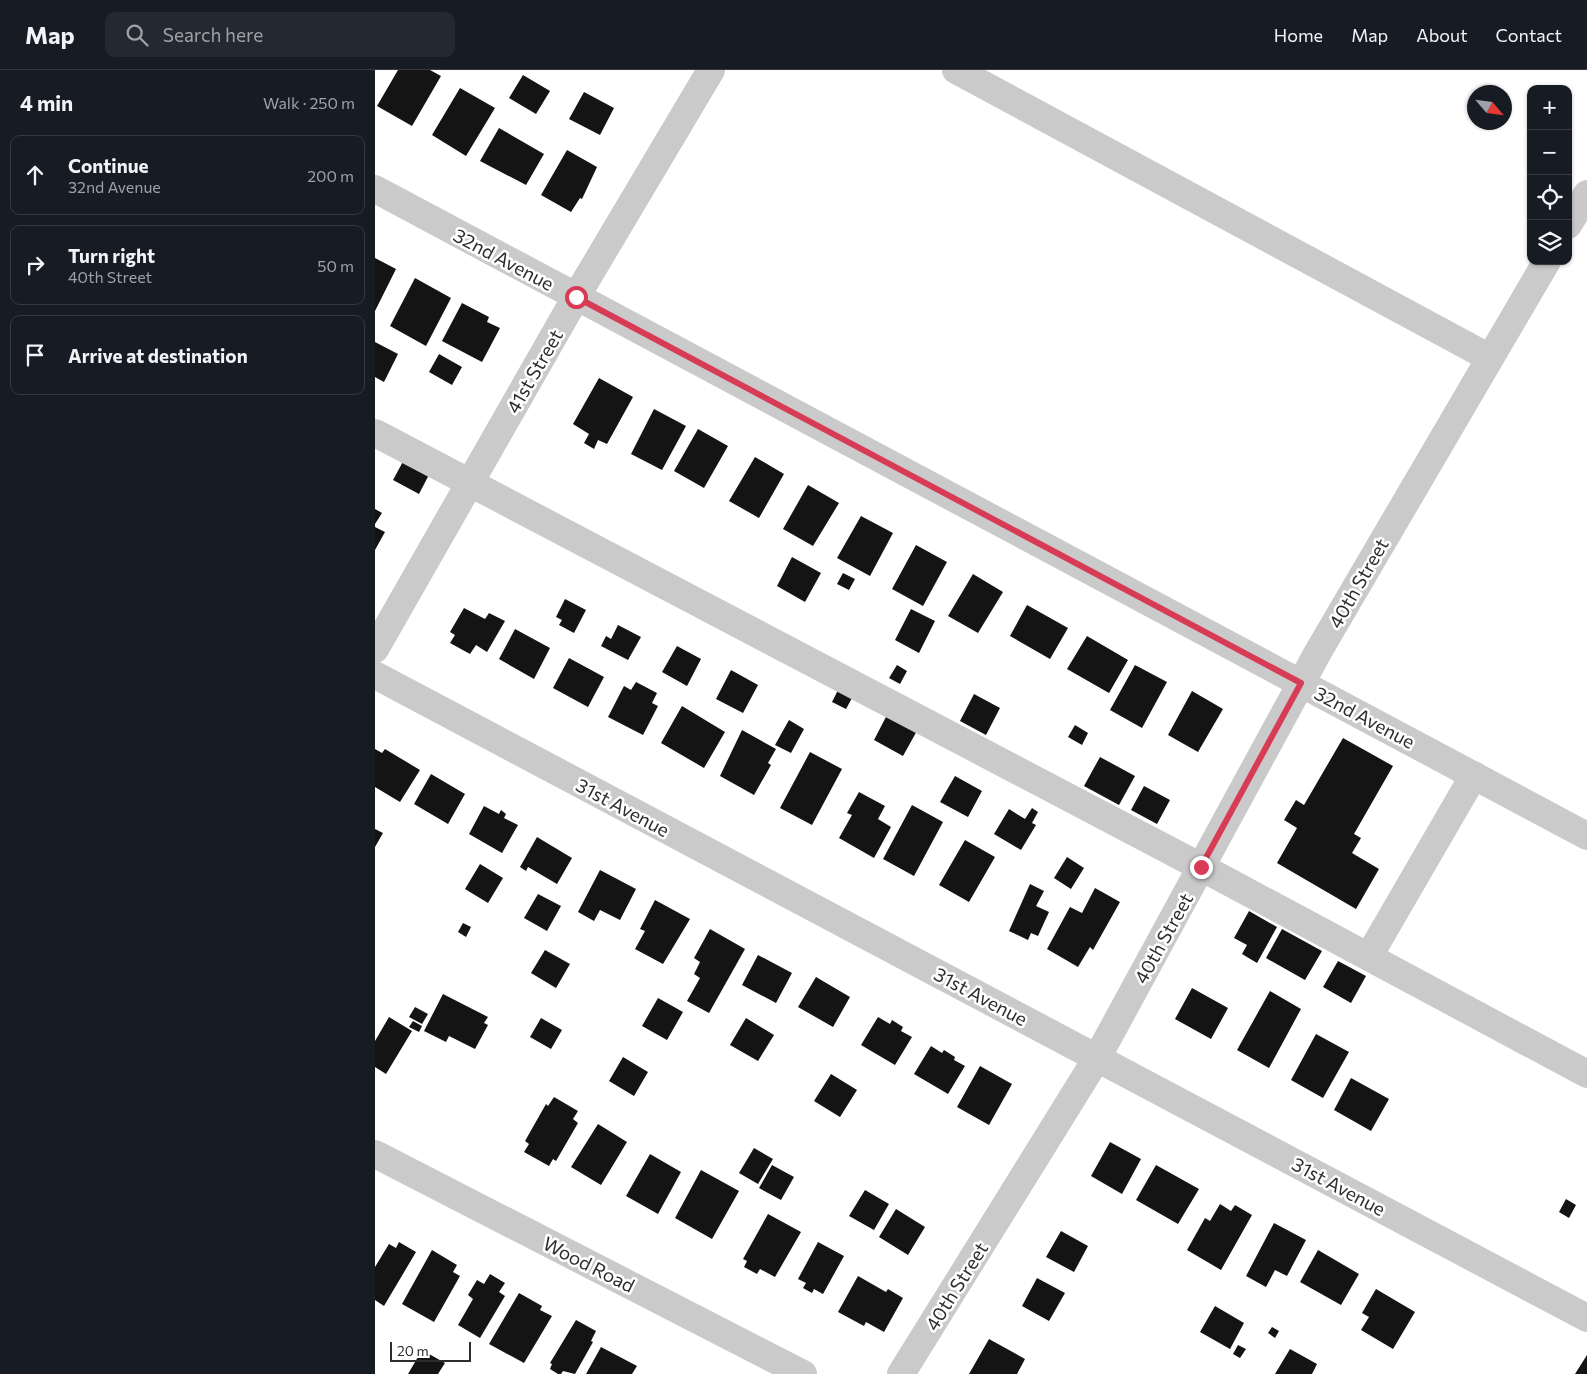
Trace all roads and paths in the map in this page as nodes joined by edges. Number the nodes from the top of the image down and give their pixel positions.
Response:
1 (711, 70) edge
2 (956, 70) edge
3 (375, 189) edge
4 (1587, 194) edge
5 (1572, 220) edge
6 (1545, 265) edge
7 (576, 297) junction
8 (1490, 358) junction
9 (375, 433) edge
10 (469, 484) junction
11 (375, 649) edge
12 (375, 675) edge
13 (1301, 683) junction
14 (1474, 775) junction
15 (1587, 836) edge
16 (1201, 867) junction
17 (1369, 956) junction
18 (1097, 1058) junction
19 (1587, 1074) edge
20 (375, 1154) edge
21 (1587, 1318) edge
22 (803, 1374) edge
23 (901, 1374) edge

1 - 7 street, 41st Street
2 - 8 street
3 - 7 street, 32nd Avenue
4 - 5 street
6 - 8 street, 40th Street
7 - 10 street, 41st Street
7 - 13 street, 32nd Avenue
8 - 13 street, 40th Street
9 - 10 street
10 - 11 street, 41st Street
10 - 16 street
12 - 18 street, 31st Avenue
13 - 14 street, 32nd Avenue
13 - 16 street, 40th Street
14 - 15 street, 32nd Avenue
14 - 17 street
16 - 17 street
16 - 18 street, 40th Street
17 - 19 street
18 - 21 street, 31st Avenue
18 - 23 street, 40th Street
20 - 22 street, Wood Road

